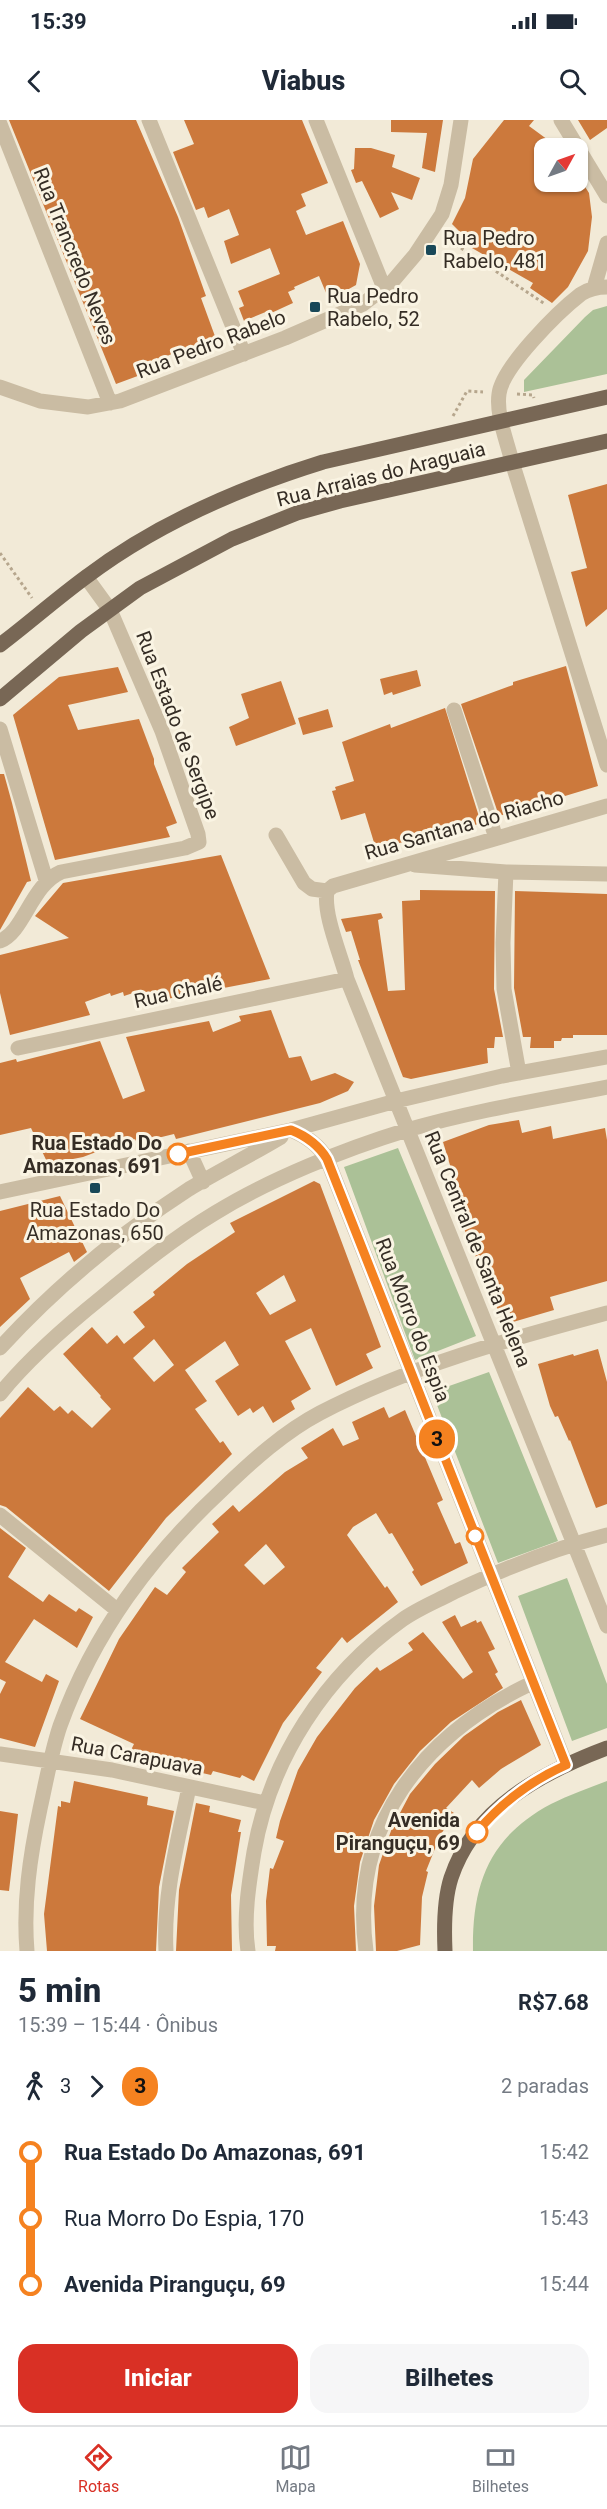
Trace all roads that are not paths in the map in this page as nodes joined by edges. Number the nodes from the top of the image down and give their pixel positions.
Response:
1 (149, 120) edge
2 (316, 120) edge
3 (461, 120) edge
4 (561, 120) edge
5 (0, 124) edge
6 (607, 196) edge
7 (607, 243) edge
8 (600, 287) edge
9 (384, 288) junction
10 (244, 354) junction
11 (0, 387) edge
12 (607, 397) edge
13 (110, 403) junction
14 (502, 422) junction
15 (607, 441) edge
16 (512, 462) junction
17 (86, 577) junction
18 (110, 610) junction
19 (0, 645) edge
20 (0, 699) edge
21 (454, 710) dead end
22 (0, 729) edge
23 (607, 765) edge
24 (607, 806) edge
25 (276, 834) dead end
26 (496, 838) junction
27 (404, 864) junction
28 (506, 872) junction
29 (607, 874) edge
30 (46, 880) junction
31 (330, 888) junction
32 (0, 941) edge
33 (347, 979) junction
34 (18, 1048) dead end
35 (607, 1057) edge
36 (519, 1073) junction
37 (607, 1087) edge
38 (396, 1101) junction
39 (291, 1130) junction
40 (408, 1130) junction
41 (189, 1151) junction
42 (327, 1159) junction
43 (203, 1182) junction
44 (0, 1192) edge
45 (607, 1313) edge
46 (495, 1346) junction
47 (0, 1348) edge
48 (411, 1373) junction
49 (0, 1394) edge
50 (0, 1515) edge
51 (607, 1535) edge
52 (576, 1545) junction
53 (490, 1575) junction
54 (117, 1610) junction
55 (607, 1626) edge
56 (532, 1683) junction
57 (607, 1748) edge
58 (0, 1754) edge
59 (50, 1762) junction
60 (566, 1765) junction
61 (189, 1787) junction
62 (265, 1803) junction
63 (444, 1950) edge
64 (27, 1951) edge
65 (166, 1951) edge
66 (248, 1951) edge
67 (366, 1951) edge

1 - 10 street
2 - 9 street
3 - 9 street, Rua Pedro Rabelo
4 - 6 street
5 - 13 street, Rua Trancredo Neves
7 - 8 street
8 - 14 street
9 - 10 street, Rua Pedro Rabelo
10 - 13 street, Rua Pedro Rabelo
11 - 13 street, Rua Pedro Rabelo
12 - 14 main road, Rua Arraias do Araguaia
14 - 16 street
14 - 17 main road, Rua Arraias do Araguaia
15 - 16 main road, Rua Arraias do Araguaia
16 - 18 main road, Rua Arraias do Araguaia
16 - 23 street
17 - 18 street, Rua Estado de Sergipe
17 - 19 main road, Rua Arraias do Araguaia
18 - 20 main road, Rua Arraias do Araguaia
18 - 30 street, Rua Estado de Sergipe
21 - 26 street
22 - 30 street
24 - 26 street, Rua Santana do Riacho
25 - 31 street
26 - 27 street, Rua Santana do Riacho
27 - 28 street
27 - 31 street, Rua Santana do Riacho
28 - 29 street
28 - 36 street
30 - 32 street
31 - 33 street, Rua Central de Santa Helena
33 - 34 street, Rua Chalé
33 - 38 street, Rua Central de Santa Helena
35 - 36 street
36 - 38 street
37 - 40 street
38 - 39 street
38 - 40 street, Rua Central de Santa Helena
39 - 41 street
39 - 42 street
39 - 43 street
40 - 42 street
40 - 46 street, Rua Central de Santa Helena
41 - 43 street
41 - 44 street
42 - 48 street, Rua Morro do Espia
42 - 49 street
43 - 47 street
45 - 46 street
46 - 48 street
46 - 52 street, Rua Central de Santa Helena
48 - 53 street, Rua Morro do Espia
48 - 54 street
50 - 54 street
51 - 52 street
52 - 53 street
52 - 55 street, Rua Central de Santa Helena
53 - 56 street, Rua Morro do Espia
53 - 62 street
54 - 59 street
56 - 60 street, Rua Morro do Espia
56 - 67 street
57 - 60 main road
58 - 59 street, Rua Carapuava
59 - 61 street, Rua Carapuava
59 - 64 street
60 - 63 main road
61 - 62 street, Rua Carapuava
61 - 65 street
62 - 66 street

